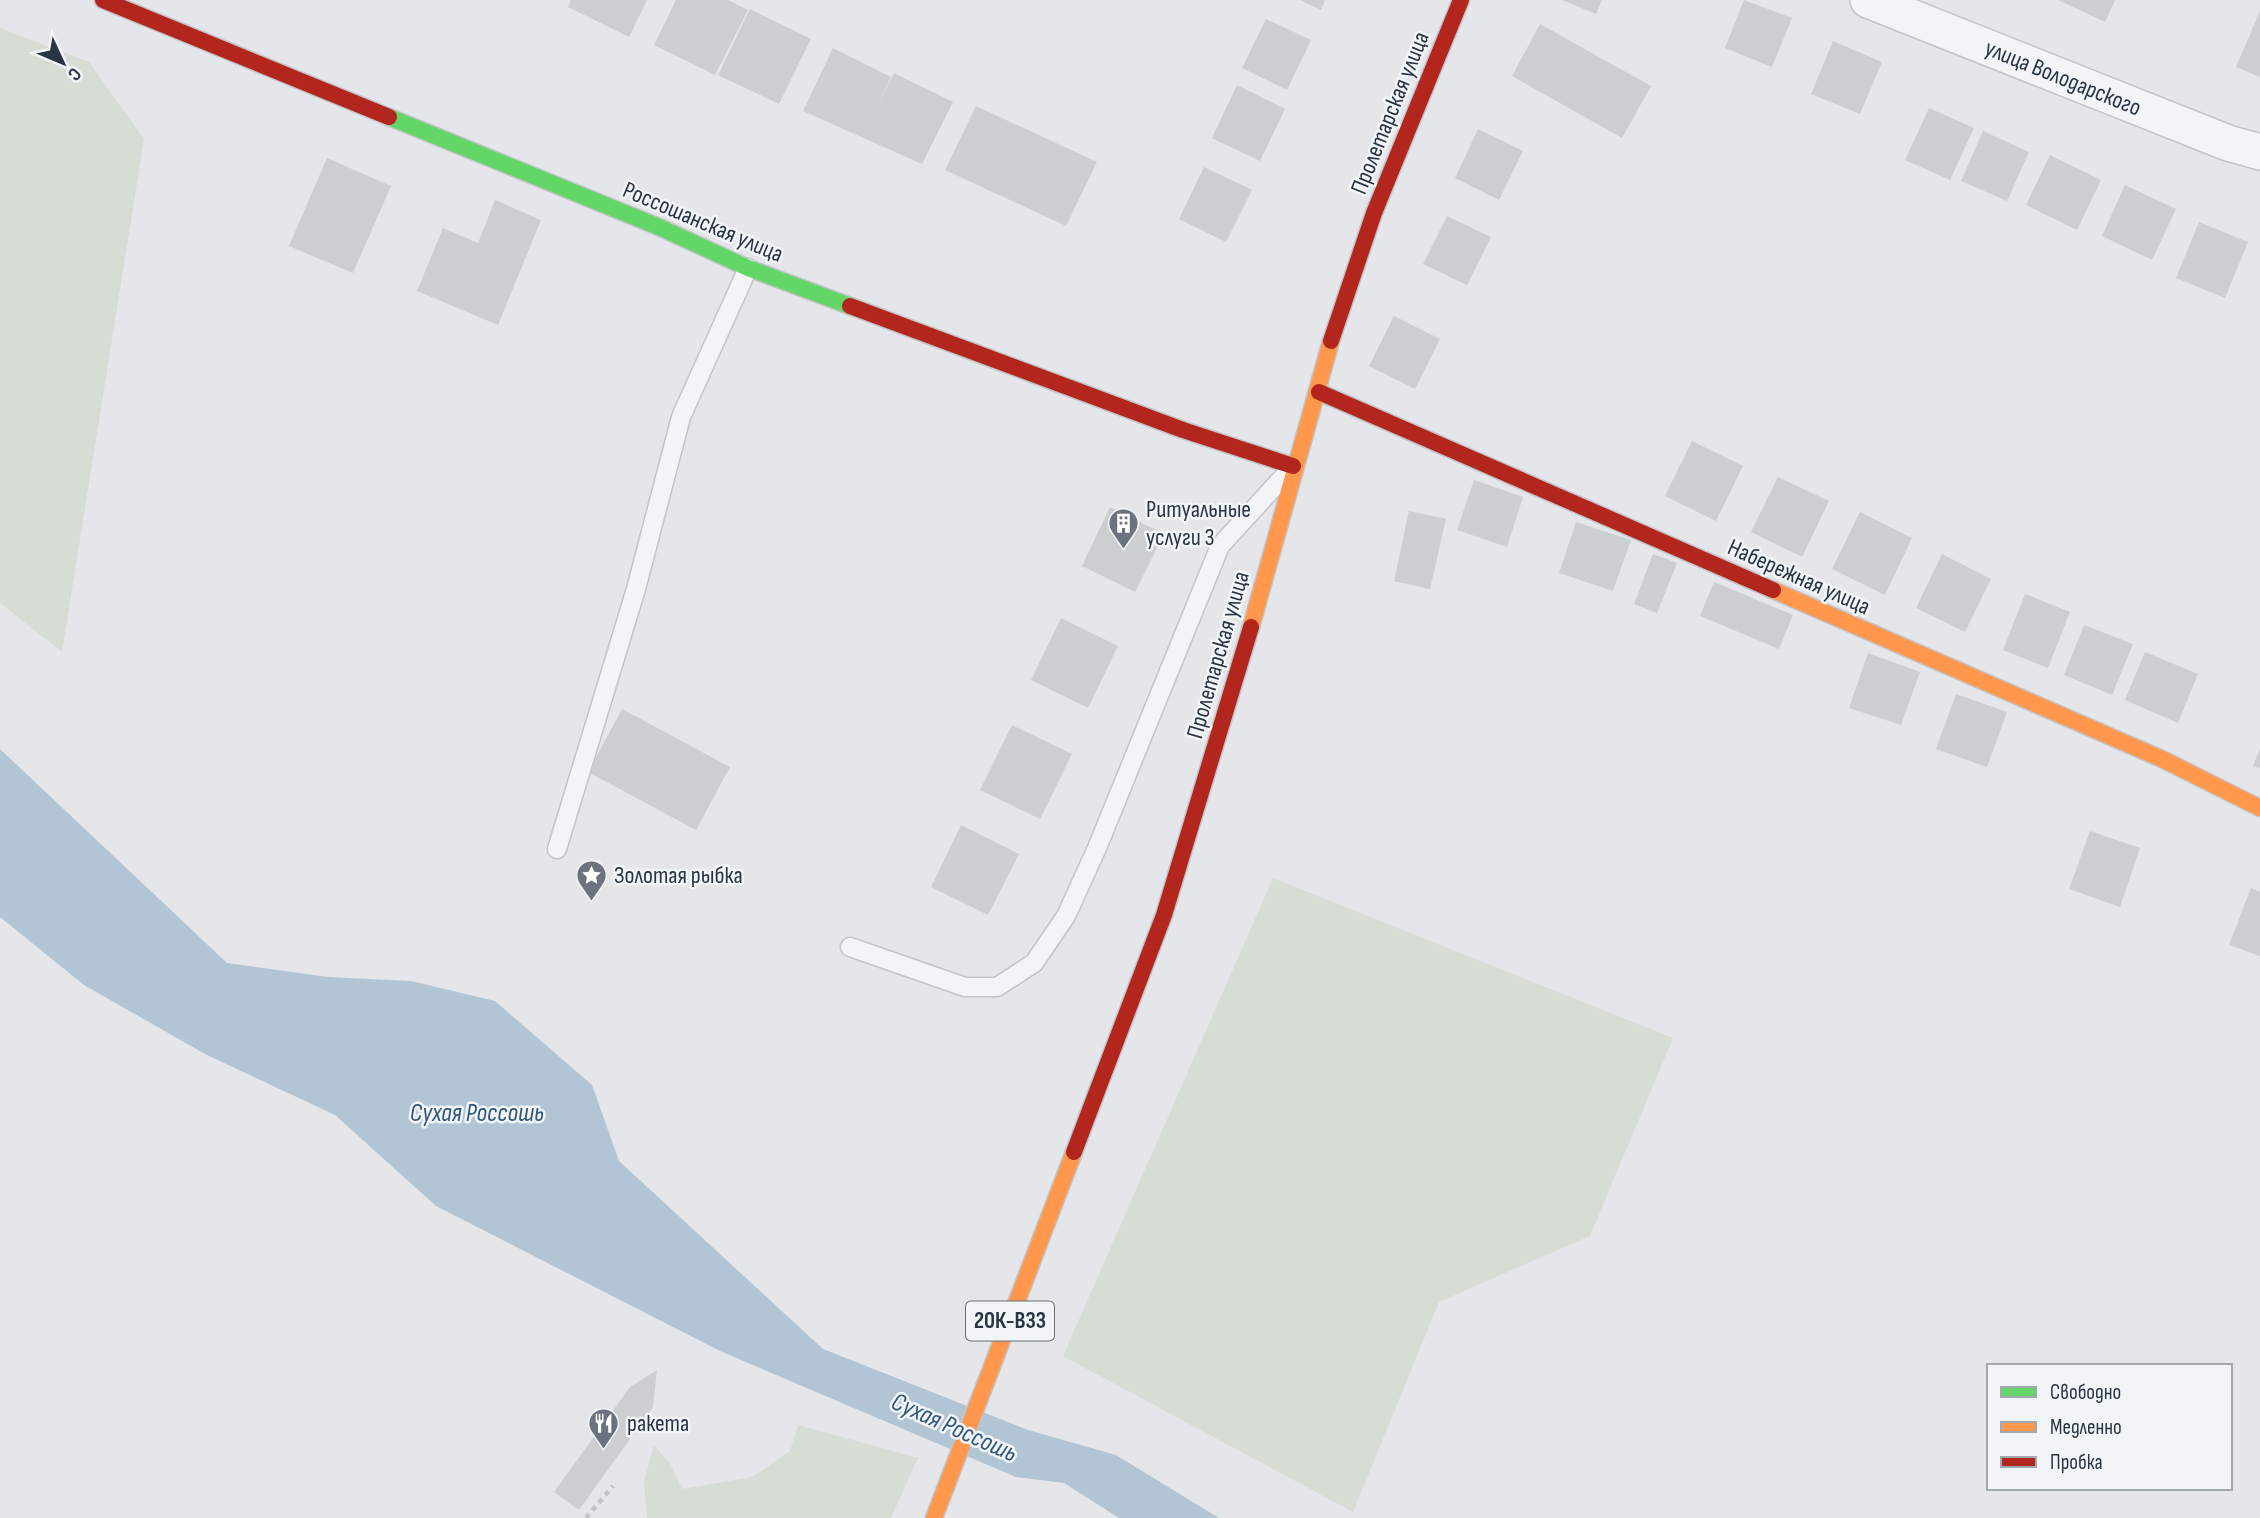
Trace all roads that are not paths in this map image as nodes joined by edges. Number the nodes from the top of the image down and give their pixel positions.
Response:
1 (103, 0) edge
2 (1461, 0) edge
3 (1868, 0) edge
4 (2260, 152) edge
5 (748, 268) junction
6 (1319, 392) junction
7 (1293, 466) junction
8 (2260, 808) edge
9 (557, 849) dead end
10 (850, 947) dead end
11 (934, 1518) edge

1 - 5 street, Россошанская улица
2 - 6 street, Пролетарская улица / 20К-В33
3 - 4 street, улица Володарского
5 - 7 street, Россошанская улица
5 - 9 lane
6 - 7 street, Пролетарская улица / 20К-В33
6 - 8 street, Набережная улица
7 - 10 lane
7 - 11 street, Пролетарская улица / 20К-В33

